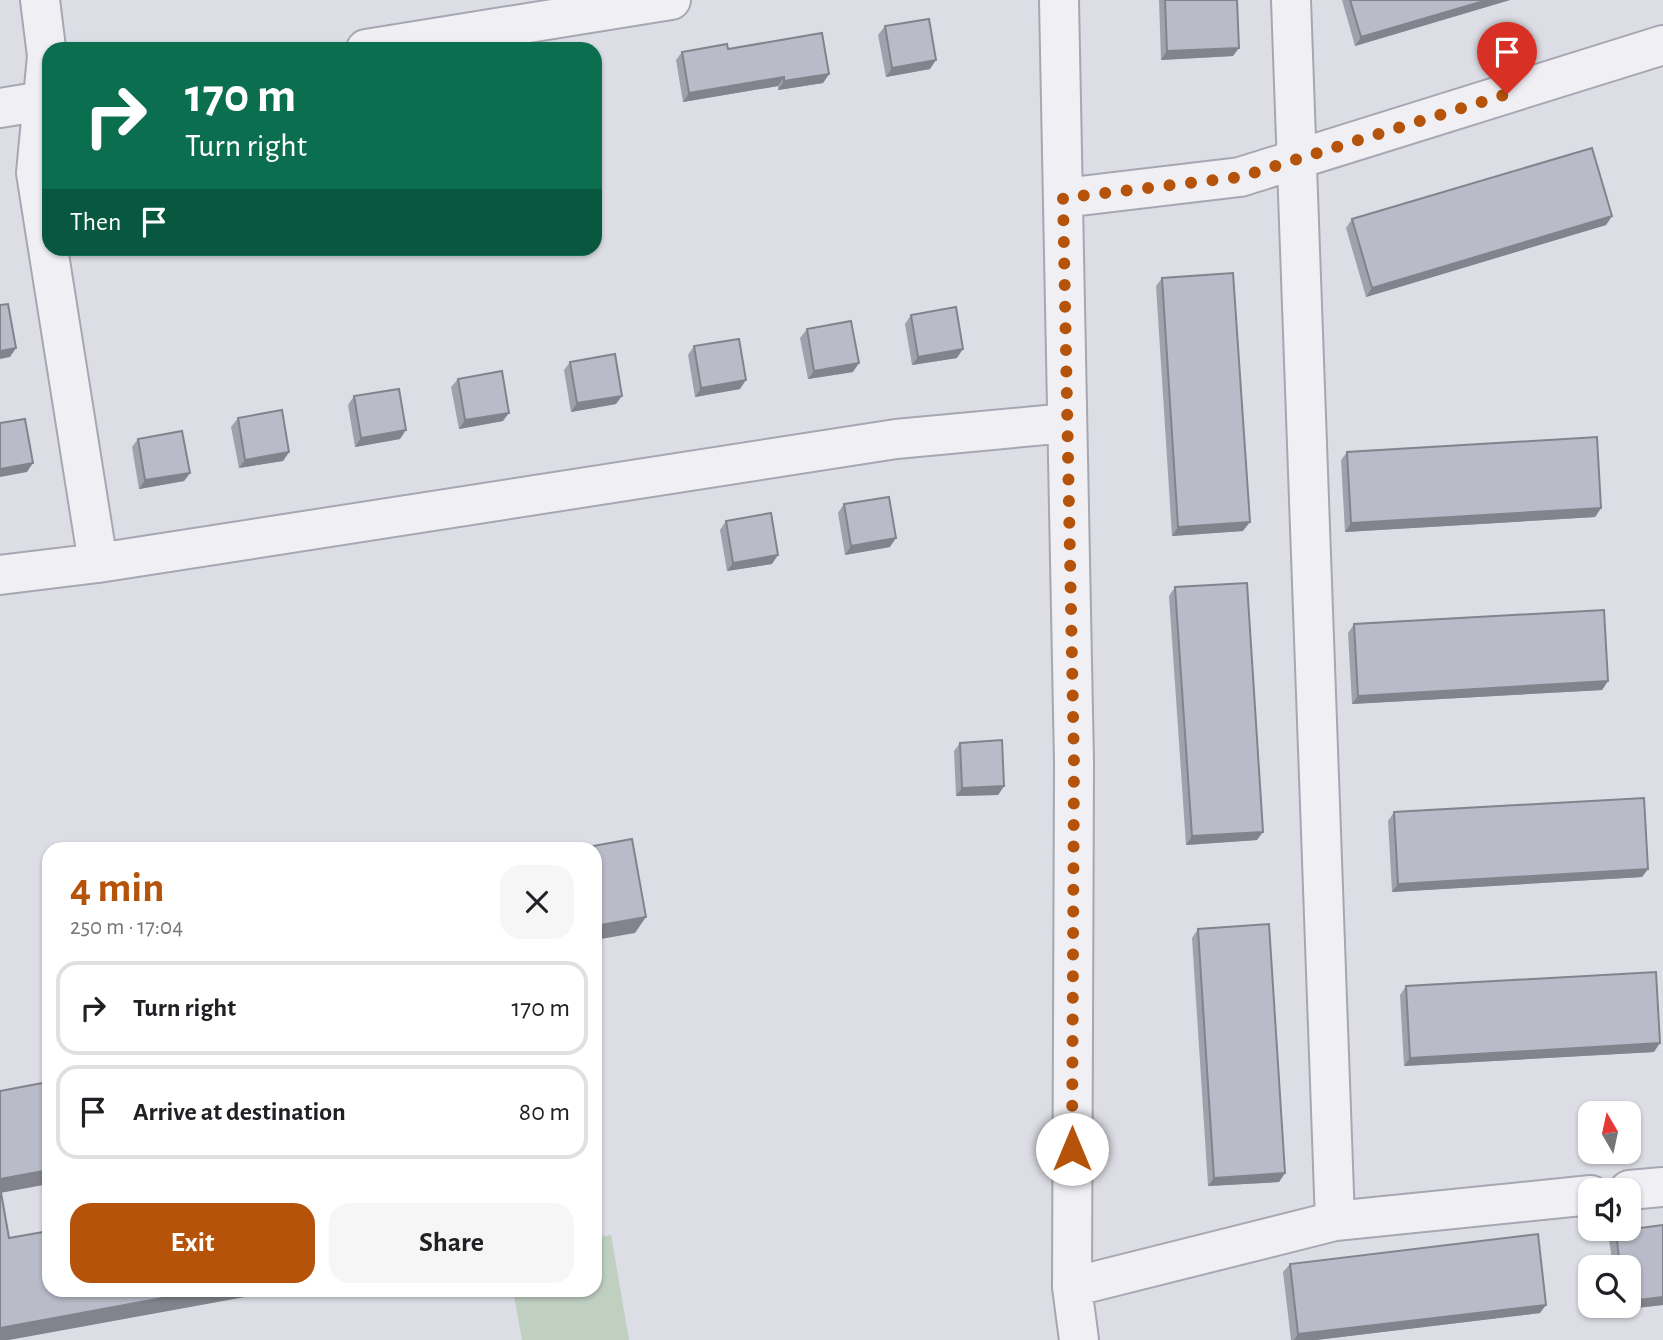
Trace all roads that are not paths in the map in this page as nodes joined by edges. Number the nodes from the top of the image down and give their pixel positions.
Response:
1 (40, 0) edge
2 (671, 0) edge
3 (1059, 0) edge
4 (1291, 0) edge
5 (45, 42) edge
6 (410, 42) edge
7 (1663, 45) edge
8 (42, 102) edge
9 (0, 108) edge
10 (42, 130) edge
11 (1299, 159) junction
12 (1063, 198) junction
13 (42, 211) edge
14 (49, 256) edge
15 (1067, 423) junction
16 (98, 563) junction
17 (0, 575) edge
18 (1663, 1187) edge
19 (1641, 1190) edge
20 (1578, 1196) edge
21 (1335, 1221) junction
22 (1072, 1287) junction
23 (1079, 1340) edge

1 - 5 street
2 - 6 street
3 - 12 street
4 - 11 street
7 - 11 street
8 - 9 street
10 - 13 street
11 - 12 street
11 - 21 street
12 - 15 street
14 - 16 street
15 - 16 street
15 - 22 street
16 - 17 street
18 - 19 street
20 - 21 street
21 - 22 street
22 - 23 street

